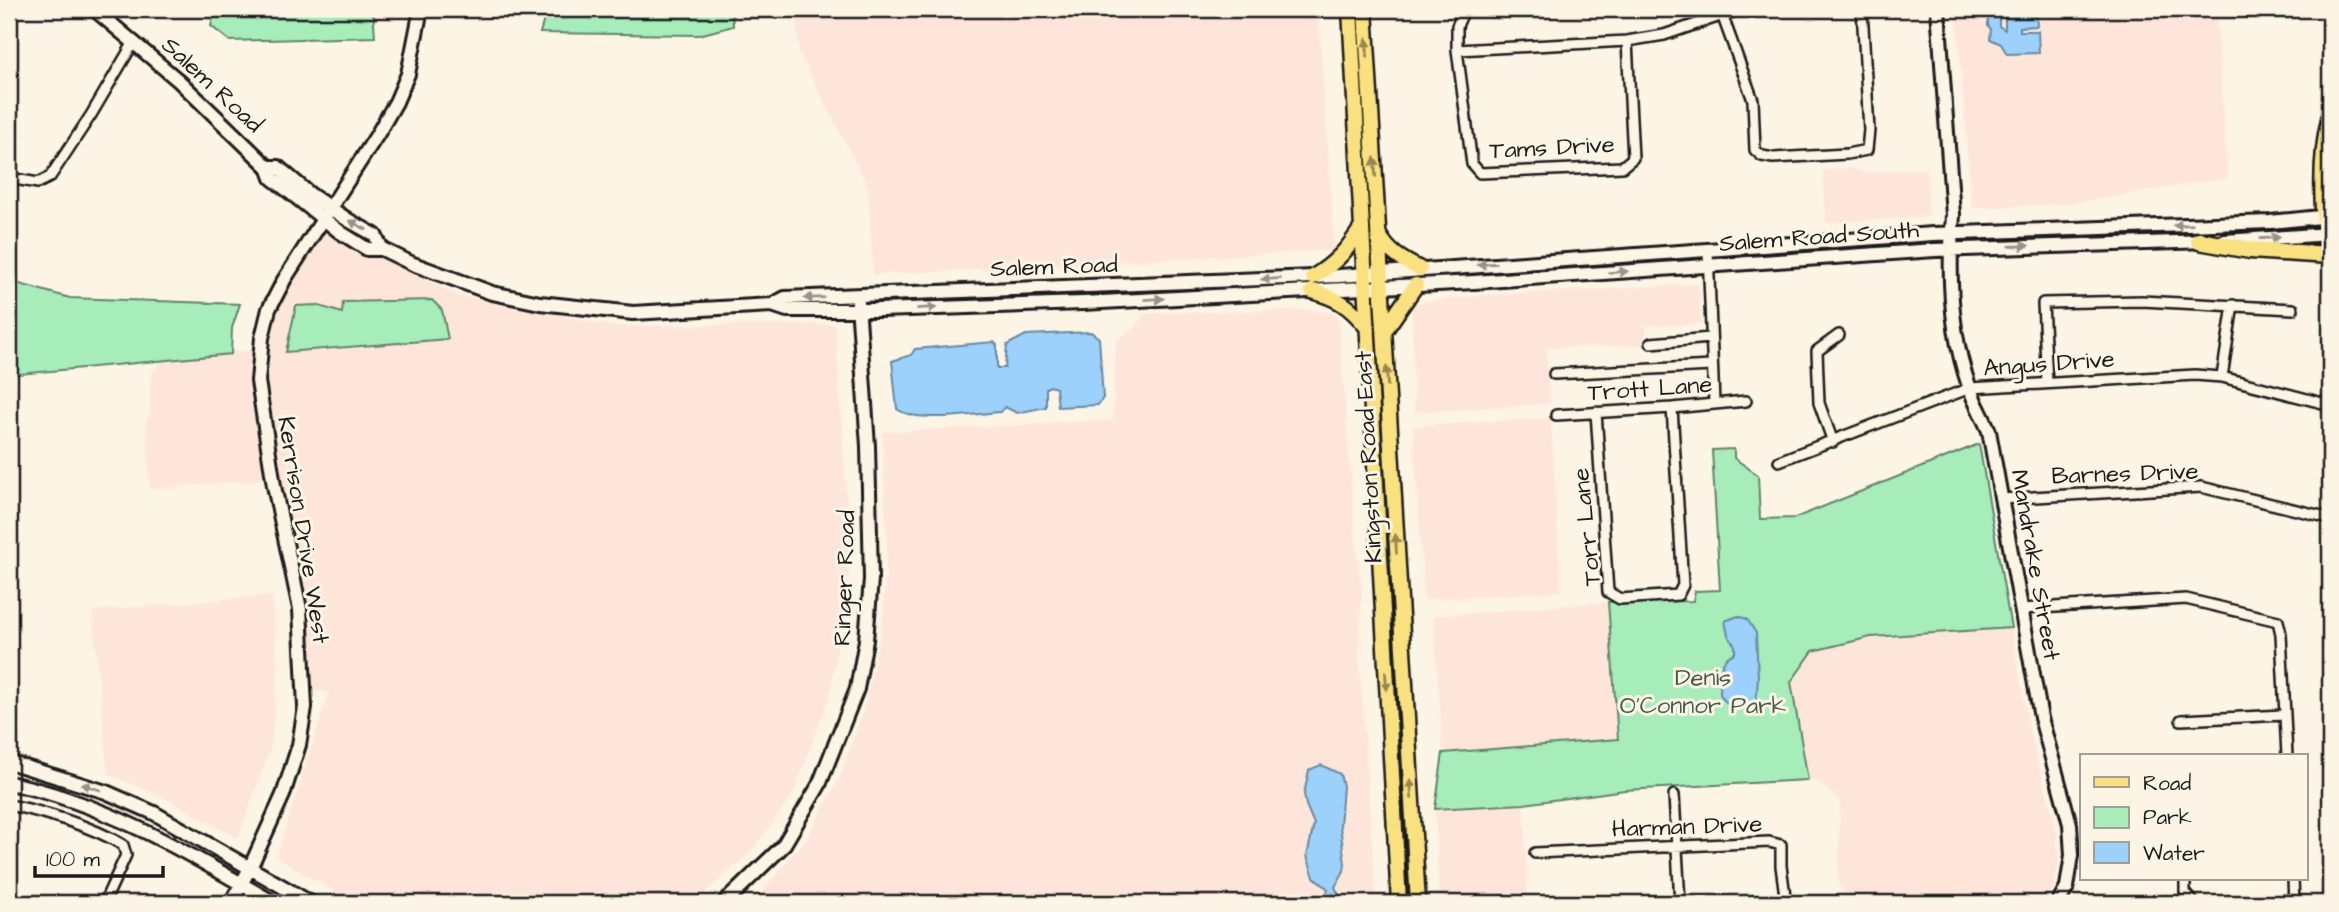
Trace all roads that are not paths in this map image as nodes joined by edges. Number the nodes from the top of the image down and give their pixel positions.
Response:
1 (94, 9) edge
2 (421, 9) edge
3 (1350, 9) edge
4 (1365, 9) edge
5 (1741, 9) edge
6 (1862, 9) edge
7 (1938, 9) edge
8 (1464, 10) edge
9 (1721, 12) edge
10 (1627, 41) junction
11 (134, 42) junction
12 (1457, 50) junction
13 (2330, 119) edge
14 (9, 178) edge
15 (326, 212) junction
16 (2327, 216) edge
17 (1362, 227) junction
18 (1951, 233) junction
19 (2328, 234) edge
20 (1379, 235) junction
21 (2199, 241) junction
22 (1950, 249) junction
23 (1708, 251) junction
24 (2330, 256) edge
25 (1708, 267) junction
26 (1420, 269) junction
27 (1339, 276) joint
28 (1382, 280) junction
29 (1363, 281) junction
30 (1313, 284) junction
31 (1416, 285) junction
32 (858, 296) junction
33 (772, 305) junction
34 (2233, 305) junction
35 (2292, 309) dead end
36 (858, 310) junction
37 (1366, 326) junction
38 (1385, 330) junction
39 (1839, 335) dead end
40 (1711, 338) junction
41 (1651, 342) dead end
42 (1712, 366) junction
43 (1554, 374) dead end
44 (2222, 377) junction
45 (2047, 383) junction
46 (1970, 388) junction
47 (1746, 401) dead end
48 (1714, 404) junction
49 (2330, 405) edge
50 (1672, 408) junction
51 (1596, 412) junction
52 (1556, 415) dead end
53 (1833, 442) junction
54 (1779, 461) dead end
55 (2001, 499) junction
56 (2330, 518) edge
57 (2022, 609) junction
58 (2284, 715) junction
59 (2181, 720) dead end
60 (2287, 754) edge
61 (9, 762) edge
62 (9, 783) edge
63 (1674, 795) dead end
64 (9, 804) edge
65 (1677, 845) junction
66 (1535, 853) dead end
67 (250, 868) junction
68 (2185, 880) edge
69 (2293, 880) edge
70 (241, 883) junction
71 (2294, 902) edge
72 (104, 903) edge
73 (231, 903) edge
74 (274, 903) edge
75 (311, 903) edge
76 (724, 903) edge
77 (1399, 903) edge
78 (1418, 903) edge
79 (1679, 903) edge
80 (1786, 903) edge
81 (2058, 903) edge
82 (2194, 903) edge
83 (2243, 903) edge

1 - 11 main road, Salem Road
2 - 15 main road, Kerrison Drive West
3 - 17 main road, Kingston Road East
20 -> 4 main road, Kingston Road East
5 - 9 street
6 - 9 street
7 - 18 main road, Mandrake Street
8 - 12 street, Tams Drive
9 - 10 street
10 - 12 street
10 - 12 street, Tams Drive
11 - 14 street
11 - 15 main road, Salem Road
13 - 16 highway
15 - 33 main road, Salem Road
15 - 67 main road, Kerrison Drive West
16 -> 18 main road, Salem Road South
16 - 19 highway
17 - 29 main road, Kingston Road East
17 - 30 main road
18 - 22 main road, Mandrake Street
18 - 23 main road, Salem Road South
21 -> 19 main road, Salem Road South
20 - 26 main road
20 - 28 main road, Kingston Road East
22 -> 21 main road, Salem Road South
21 - 24 highway
22 - 25 main road, Salem Road South
22 - 46 main road, Mandrake Street
23 - 25 street
23 -> 26 main road, Salem Road South
31 -> 25 main road, Salem Road South
25 - 40 street
26 - 28 main road, Salem Road South
27 - 29 main road, Salem Road South
27 - 30 main road, Salem Road
28 - 29 main road, Salem Road South
28 - 31 main road, Salem Road South
28 - 38 main road, Kingston Road East
29 - 30 main road, Salem Road South
29 - 37 main road, Kingston Road East
30 -> 32 main road, Salem Road
36 -> 30 main road, Salem Road
30 - 37 main road
31 - 38 main road
32 -> 33 main road, Salem Road
32 - 36 main road, Ringer Road
33 - 36 main road, Salem Road
34 - 35 street
34 - 44 street
34 - 45 street
36 - 76 main road, Ringer Road
37 -> 77 main road, Kingston Road East
78 -> 38 main road, Kingston Road East
39 - 53 street
40 - 41 street
40 - 42 street
42 - 43 street
42 - 48 street
44 - 45 street, Angus Drive
44 - 49 street, Angus Drive
45 - 46 street, Angus Drive
46 - 53 street, Angus Drive
46 - 55 main road, Mandrake Street
47 - 48 street, Trott Lane
48 - 50 street, Trott Lane
50 - 51 street, Trott Lane
50 - 51 street, Torr Lane
51 - 52 street, Trott Lane
53 - 54 street, Angus Drive
55 - 56 street, Barnes Drive
55 - 57 main road, Mandrake Street
57 - 58 street
57 - 81 main road, Mandrake Street
58 - 59 street
58 - 60 street
67 -> 61 main road
62 - 70 main road
63 - 65 street
64 - 72 street
65 - 66 street, Harman Drive
65 - 79 street
65 - 80 street, Harman Drive
67 - 70 main road, Kerrison Drive West
67 - 75 main road
68 - 82 street
69 - 71 street
70 - 73 main road, Kerrison Drive West
70 - 74 main road
71 - 83 street

